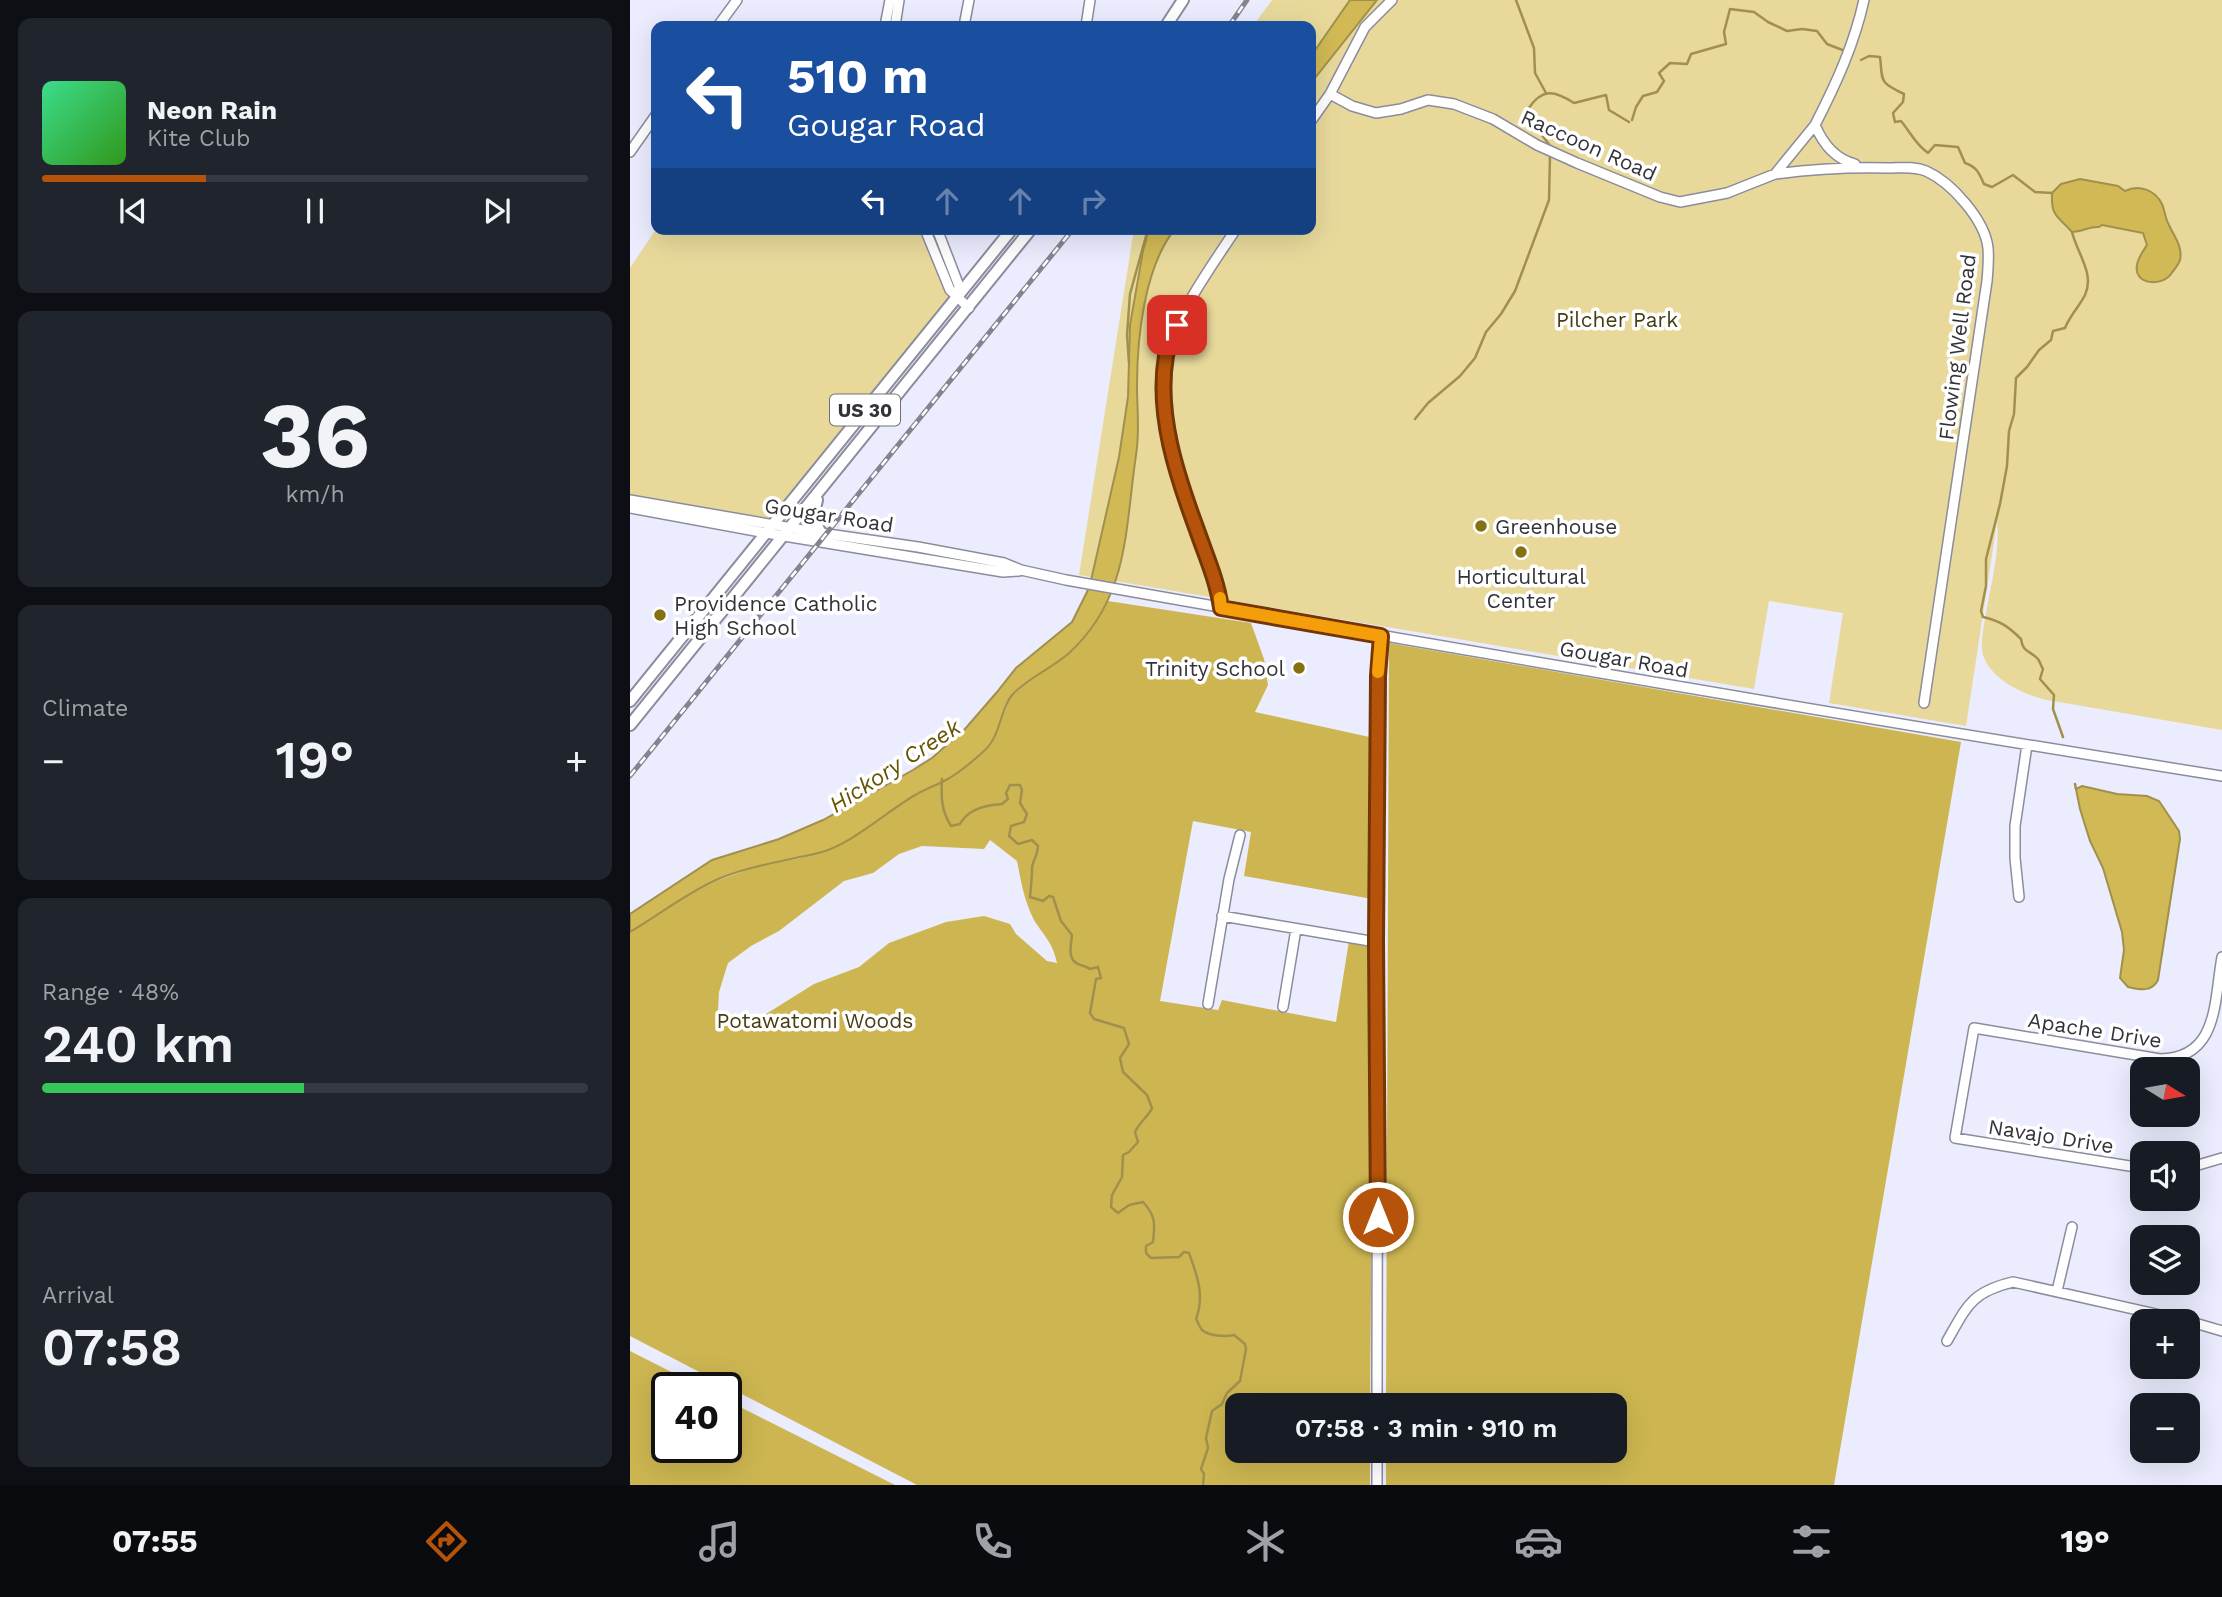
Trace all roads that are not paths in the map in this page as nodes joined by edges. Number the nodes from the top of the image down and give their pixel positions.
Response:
1 (737, 0) edge
2 (890, 0) edge
3 (899, 0) edge
4 (969, 0) edge
5 (1090, 0) edge
6 (1183, 0) edge
7 (1392, 0) edge
8 (1864, 0) edge
9 (722, 21) edge
10 (886, 21) edge
11 (896, 21) edge
12 (965, 21) edge
13 (1087, 21) edge
14 (1169, 21) edge
15 (1330, 94) junction
16 (1316, 114) edge
17 (651, 122) edge
18 (1815, 125) junction
19 (630, 152) edge
20 (1863, 167) junction
21 (1775, 174) junction
22 (927, 235) edge
23 (939, 235) edge
24 (1007, 235) edge
25 (1026, 235) edge
26 (1232, 235) edge
27 (958, 296) junction
28 (969, 308) junction
29 (820, 493) junction
30 (630, 500) edge
31 (630, 508) edge
32 (774, 524) junction
33 (788, 532) junction
34 (766, 533) junction
35 (821, 533) junction
36 (1021, 570) junction
37 (1221, 608) junction
38 (1381, 636) junction
39 (630, 701) edge
40 (1924, 703) dead end
41 (630, 725) edge
42 (2027, 745) junction
43 (2222, 776) edge
44 (1240, 835) dead end
45 (2019, 897) dead end
46 (1222, 916) junction
47 (1296, 929) junction
48 (1376, 942) junction
49 (2222, 957) edge
50 (1208, 1004) dead end
51 (1283, 1007) dead end
52 (1955, 1138) joint
53 (2222, 1158) edge
54 (2200, 1164) edge
55 (2130, 1166) edge
56 (2072, 1227) dead end
57 (2057, 1291) junction
58 (2135, 1309) edge
59 (2200, 1325) edge
60 (2222, 1331) edge
61 (1947, 1341) dead end
62 (1377, 1393) edge
63 (1377, 1463) edge
64 (1377, 1485) edge

1 - 9 street
2 - 10 street
3 - 11 street
4 - 12 street
5 - 13 street
6 - 14 main road
7 - 15 street
8 - 18 street, Raccoon Road
15 - 16 street
15 - 21 street, Raccoon Road
17 - 19 street
18 - 20 street
18 - 21 street, Raccoon Road
20 - 21 street, Flowing Well Road
20 - 40 street, Flowing Well Road
22 - 27 street
23 - 27 street
24 - 27 main road, US 30
25 - 28 main road, US 30
26 - 37 street
27 - 28 street
27 - 32 main road, US 30
28 - 29 main road, US 30
29 - 33 main road, US 30
29 - 35 main road
30 - 32 street, Gougar Road
31 - 34 street, Gougar Road
32 - 33 street, Gougar Road
32 - 34 main road, US 30
33 - 34 street, Gougar Road
33 - 35 street, Gougar Road
33 - 36 street, Gougar Road
33 - 41 main road, US 30
34 - 39 main road, US 30
35 - 36 street, Gougar Road
36 - 37 street, Gougar Road
37 - 38 street, Gougar Road
38 - 42 street, Gougar Road
38 - 48 street
42 - 43 street, Gougar Road
42 - 45 street
44 - 46 street
46 - 47 street
46 - 50 street
47 - 48 street
47 - 51 street
48 - 62 street
49 - 52 street, Apache Drive
52 - 55 street, Navajo Drive
53 - 54 street
56 - 57 street
57 - 58 street
57 - 61 street
59 - 60 street
63 - 64 street

